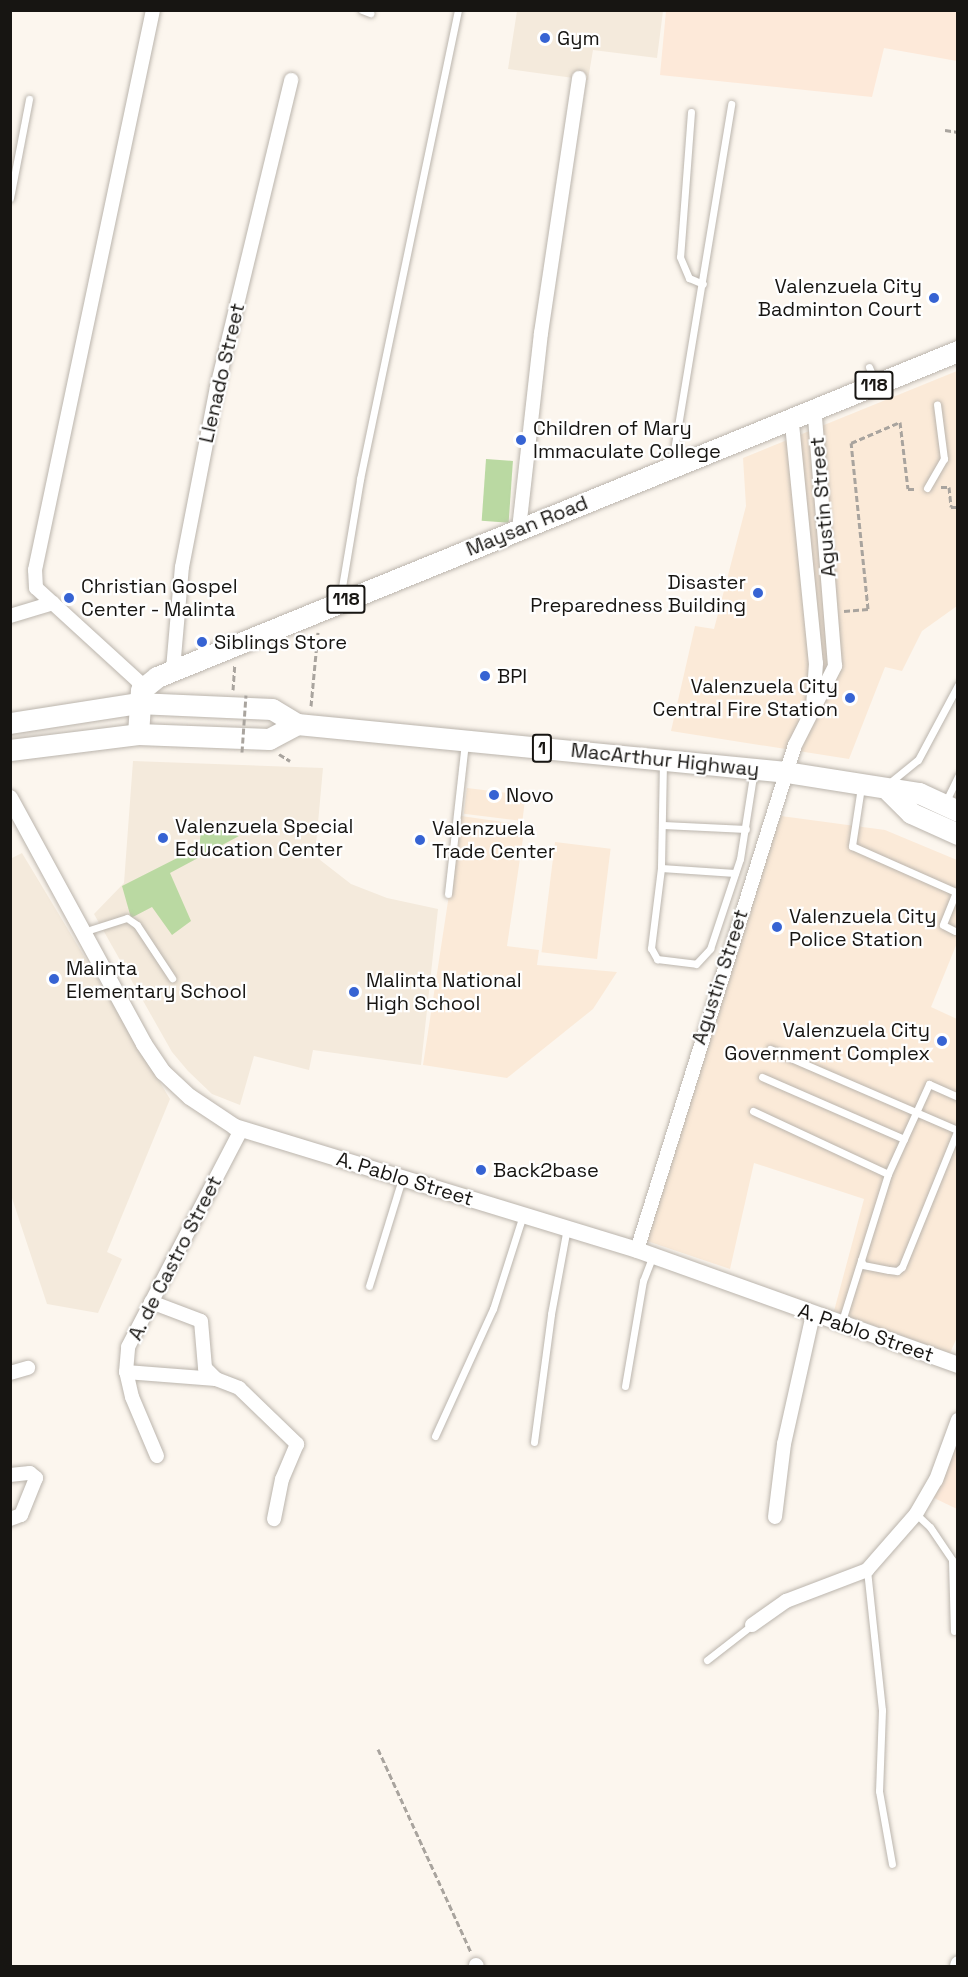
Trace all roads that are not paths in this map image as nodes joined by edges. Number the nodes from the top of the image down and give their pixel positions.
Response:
1 (153, 10) edge
2 (362, 10) edge
3 (458, 10) edge
4 (370, 13) dead end
5 (579, 78) dead end
6 (291, 80) dead end
7 (30, 99) dead end
8 (731, 104) dead end
9 (691, 112) dead end
10 (14, 155) edge
11 (10, 198) edge
12 (703, 284) junction
13 (957, 351) edge
14 (937, 404) dead end
15 (814, 412) junction
16 (792, 421) junction
17 (671, 467) junction
18 (927, 488) dead end
19 (519, 529) junction
20 (339, 602) junction
21 (53, 603) junction
22 (10, 616) edge
23 (173, 669) junction
24 (957, 685) edge
25 (139, 696) junction
26 (813, 707) junction
27 (10, 723) edge
28 (302, 725) junction
29 (138, 734) junction
30 (465, 741) junction
31 (10, 750) edge
32 (663, 760) junction
33 (754, 769) junction
34 (786, 772) junction
35 (957, 776) edge
36 (861, 786) junction
37 (887, 791) junction
38 (10, 798) edge
39 (951, 808) edge
40 (663, 825) junction
41 (746, 829) junction
42 (957, 834) edge
43 (661, 868) junction
44 (735, 873) junction
45 (448, 894) dead end
46 (955, 931) dead end
47 (83, 932) junction
48 (172, 978) dead end
49 (770, 1049) dead end
50 (762, 1077) dead end
51 (957, 1097) edge
52 (753, 1111) dead end
53 (916, 1112) junction
54 (957, 1130) edge
55 (241, 1131) junction
56 (904, 1139) junction
57 (888, 1174) junction
58 (402, 1179) junction
59 (523, 1215) junction
60 (567, 1228) junction
61 (645, 1252) junction
62 (861, 1260) junction
63 (369, 1287) dead end
64 (152, 1302) junction
65 (813, 1314) junction
66 (841, 1324) junction
67 (957, 1365) edge
68 (28, 1368) dead end
69 (126, 1372) junction
70 (10, 1373) edge
71 (216, 1379) junction
72 (625, 1386) dead end
73 (957, 1420) edge
74 (435, 1436) dead end
75 (534, 1442) dead end
76 (157, 1456) dead end
77 (10, 1476) edge
78 (916, 1514) junction
79 (775, 1517) dead end
80 (11, 1519) edge
81 (274, 1519) dead end
82 (867, 1570) junction
83 (752, 1625) joint
84 (954, 1631) dead end
85 (707, 1660) dead end
86 (892, 1864) dead end

1 - 21 street
2 - 4 lane
3 - 20 lane
5 - 19 street
6 - 23 street, Llenado Street
7 - 10 lane
8 - 12 lane
9 - 12 lane
10 - 11 lane
12 - 17 lane
13 - 15 main road, Maysan Road / 118
14 - 18 lane
15 - 16 main road, Maysan Road / 118
15 - 26 street, Agustin Street
16 - 17 main road, Maysan Road / 118
16 - 26 street, Agustin Street
17 - 19 main road, Maysan Road / 118
19 - 20 main road, Maysan Road / 118
20 - 23 main road, Maysan Road / 118
21 - 22 street
21 - 25 street
23 - 25 main road, Maysan Road / 118
24 - 37 lane
25 - 27 main road, MacArthur Highway / 1
25 - 28 main road, MacArthur Highway / 1
25 - 29 main road
26 - 34 street, Agustin Street
28 - 29 main road
28 - 30 main road, MacArthur Highway / 1
29 - 31 main road
30 - 32 main road, MacArthur Highway / 1
30 - 45 lane
32 - 33 main road, MacArthur Highway / 1
32 - 40 lane
33 - 34 main road, MacArthur Highway / 1
33 - 41 lane
34 - 36 main road, MacArthur Highway / 1
34 - 61 street, Agustin Street
35 - 39 lane
36 - 37 main road, MacArthur Highway / 1
36 - 46 lane
37 - 39 main road, MacArthur Highway / 1
37 - 42 main road
38 - 47 street, A. Pablo Street
40 - 41 lane
40 - 43 lane
41 - 44 lane
43 - 44 lane
43 - 44 lane
47 - 48 lane
47 - 55 street, A. Pablo Street
49 - 53 lane
50 - 56 lane
51 - 53 lane
52 - 57 lane
53 - 54 lane
53 - 56 lane
54 - 62 lane
55 - 58 street, A. Pablo Street
55 - 64 street, A. de Castro Street
56 - 57 lane
57 - 62 lane
58 - 59 street, A. Pablo Street
58 - 63 lane
59 - 60 street, A. Pablo Street
59 - 74 lane
60 - 61 street, A. Pablo Street
60 - 75 lane
61 - 65 street, A. Pablo Street
61 - 72 lane
62 - 66 lane
64 - 69 street, A. de Castro Street
64 - 71 street
65 - 66 street, A. Pablo Street
65 - 79 street
66 - 67 street, A. Pablo Street
68 - 70 street
69 - 71 street
69 - 76 street, A. de Castro Street
71 - 81 street
73 - 78 street
77 - 80 street
78 - 82 street
78 - 84 lane
82 - 83 street
82 - 86 lane
83 - 85 lane

